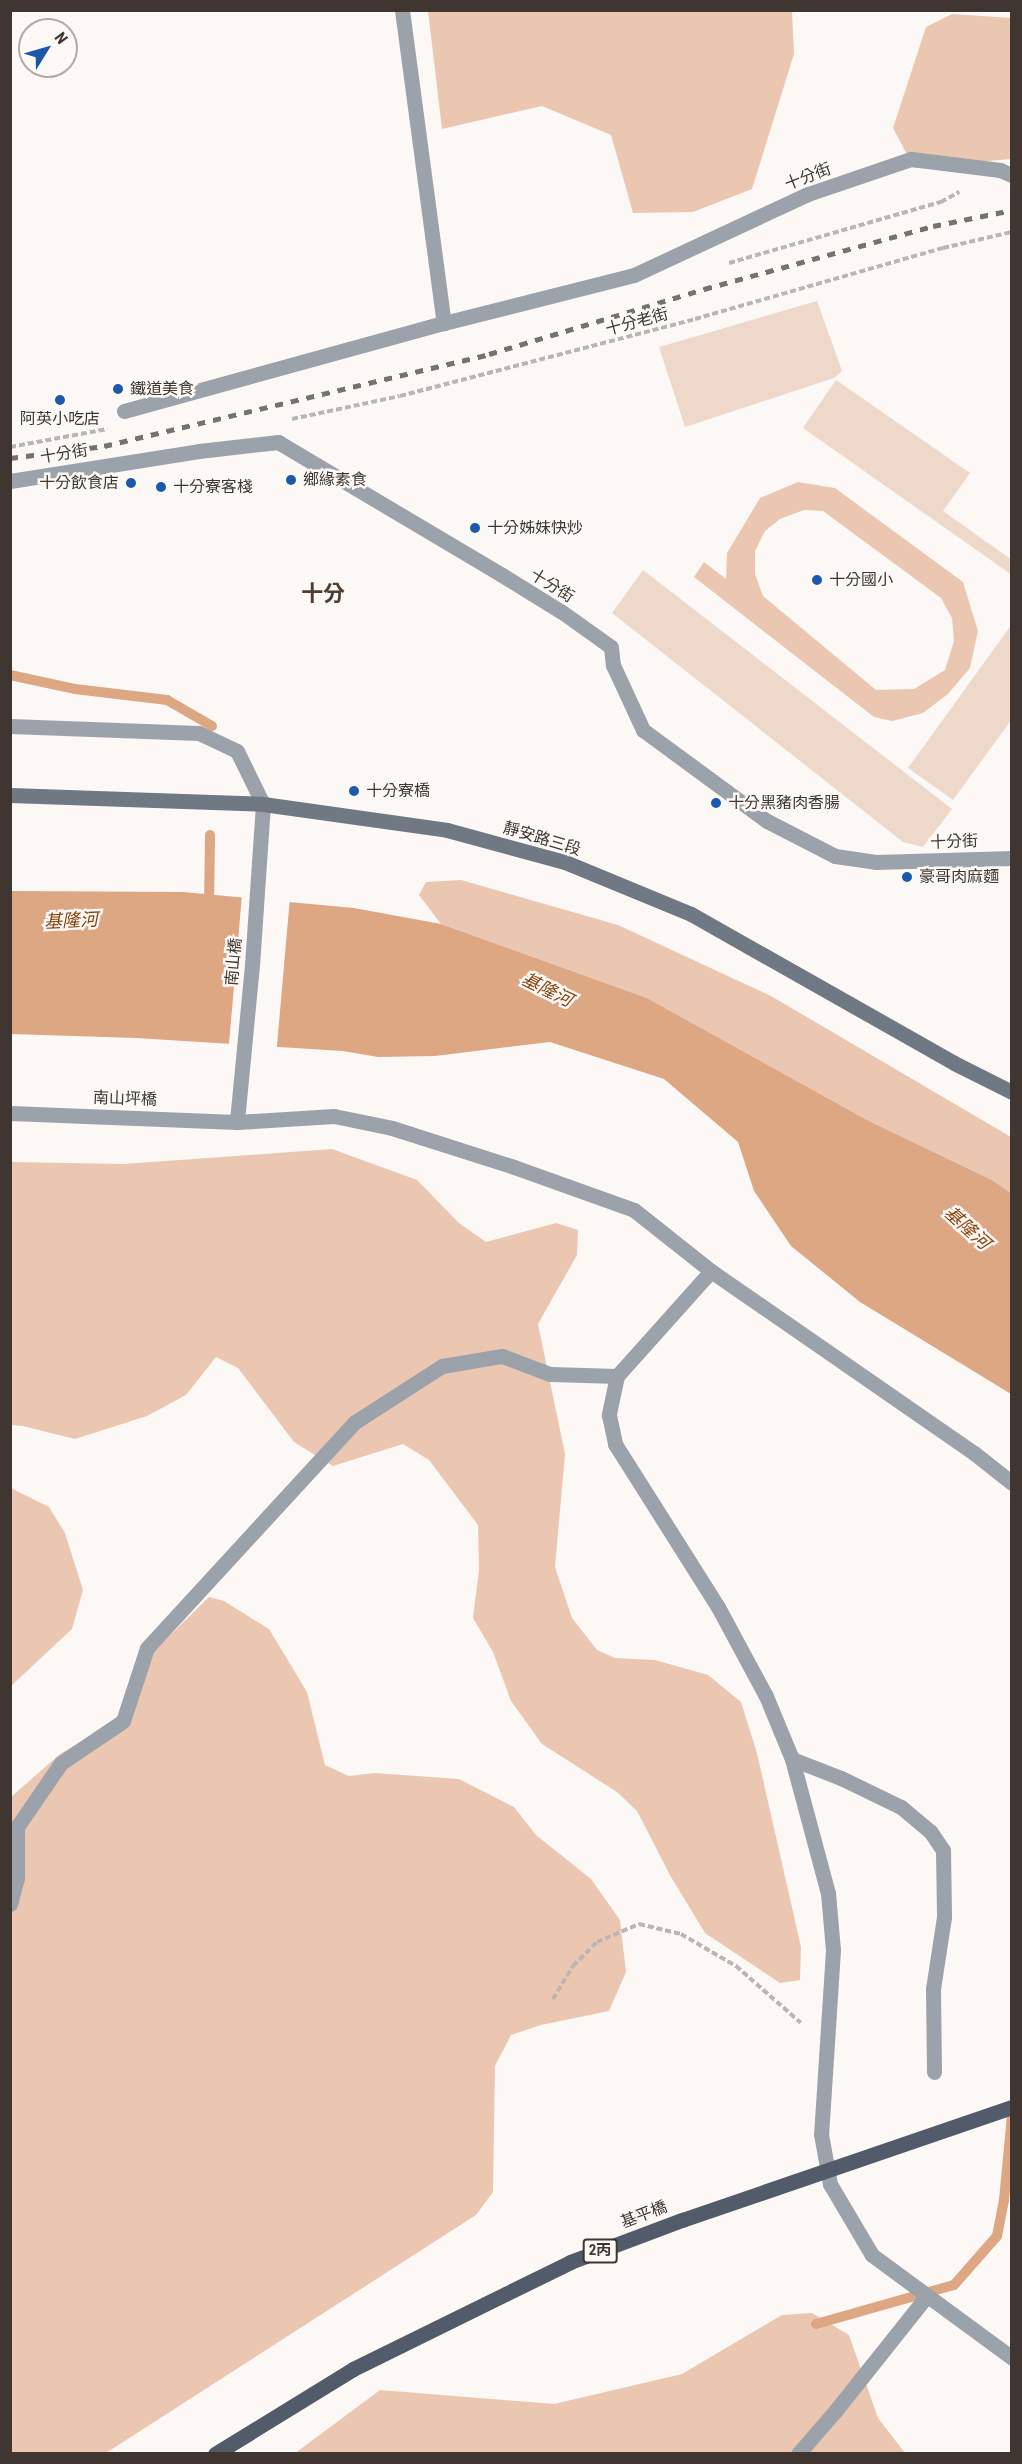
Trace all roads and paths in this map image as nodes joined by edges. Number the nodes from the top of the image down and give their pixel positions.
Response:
1 (402, 10) edge
2 (1011, 175) edge
3 (1011, 232) edge
4 (444, 323) junction
5 (124, 411) dead end
6 (278, 442) junction
7 (10, 481) edge
8 (10, 726) edge
9 (10, 795) edge
10 (263, 804) junction
11 (1011, 858) edge
12 (1011, 1092) edge
13 (10, 1113) edge
14 (237, 1122) junction
15 (711, 1272) junction
16 (617, 1376) junction
17 (1011, 1483) edge
18 (792, 1759) junction
19 (10, 1904) edge
20 (553, 1999) dead end
21 (828, 2046) junction
22 (934, 2072) dead end
23 (1011, 2108) edge
24 (926, 2297) junction
25 (1011, 2358) edge
26 (215, 2454) edge
27 (798, 2454) edge

1 - 4 street
2 - 4 street, 十分街
3 - 6 path, 十分老街
4 - 5 street, 十分街
6 - 7 street, 十分街
6 - 11 street, 十分街
8 - 10 street
9 - 10 main road, 靜安路三段
10 - 12 main road, 靜安路三段
10 - 14 street, 南山橋
13 - 14 street, 南山坪橋
14 - 15 street, 南山坪橋
15 - 16 street
15 - 17 street, 南山坪橋
16 - 18 street
16 - 19 street
18 - 21 street
18 - 22 street
20 - 21 path
21 - 24 street
23 - 26 main road, 基平橋 / 2丙, bridge
24 - 25 street
24 - 27 street

